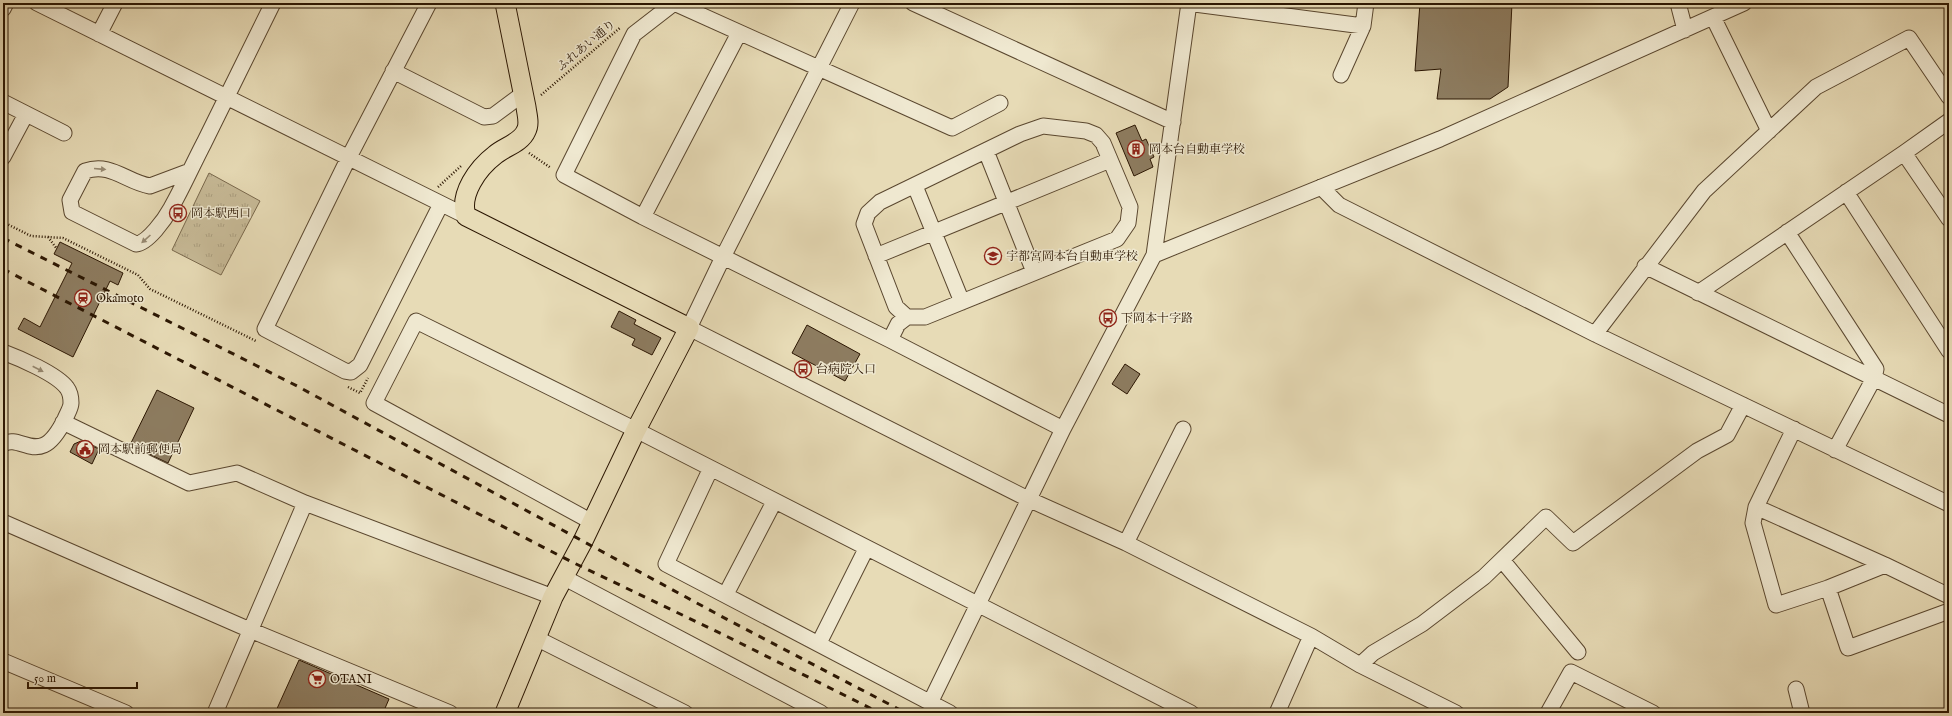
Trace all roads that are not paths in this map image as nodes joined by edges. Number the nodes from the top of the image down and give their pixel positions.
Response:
1 (6, 3) edge
2 (37, 3) edge
3 (115, 3) edge
4 (273, 3) edge
5 (429, 3) edge
6 (505, 3) edge
7 (852, 3) edge
8 (913, 3) edge
9 (1188, 3) edge
10 (1366, 3) edge
11 (1678, 3) edge
12 (1744, 3) edge
13 (3, 9) edge
14 (1713, 17) junction
15 (1363, 26) junction
16 (1685, 30) junction
17 (739, 33) junction
18 (99, 34) junction
19 (819, 69) junction
20 (393, 71) junction
21 (1340, 75) dead end
22 (532, 94) junction
23 (1949, 96) edge
24 (227, 97) junction
25 (3, 102) edge
26 (1000, 103) dead end
27 (26, 114) junction
28 (1949, 121) edge
29 (1173, 122) junction
30 (1769, 131) junction
31 (64, 133) dead end
32 (986, 151) junction
33 (1904, 153) junction
34 (349, 157) junction
35 (3, 158) edge
36 (1110, 160) junction
37 (190, 170) junction
38 (915, 186) junction
39 (1321, 187) junction
40 (1846, 192) junction
41 (1007, 202) junction
42 (441, 204) junction
43 (466, 216) junction
44 (643, 217) junction
45 (1949, 219) edge
46 (934, 232) junction
47 (1787, 232) junction
48 (1154, 255) junction
49 (876, 256) junction
50 (723, 257) junction
51 (1645, 266) junction
52 (1034, 272) junction
53 (1698, 293) junction
54 (962, 302) junction
55 (907, 317) junction
56 (689, 328) junction
57 (1595, 334) junction
58 (890, 340) junction
59 (1949, 351) edge
60 (3, 352) edge
61 (1874, 378) junction
62 (1743, 405) junction
63 (1949, 414) edge
64 (63, 422) junction
65 (1063, 428) junction
66 (1182, 429) dead end
67 (1794, 429) junction
68 (636, 430) junction
69 (3, 444) edge
70 (1835, 450) junction
71 (710, 470) junction
72 (1028, 499) junction
73 (774, 502) junction
74 (305, 503) junction
75 (1949, 504) edge
76 (1756, 506) junction
77 (3, 522) edge
78 (592, 522) junction
79 (1126, 543) junction
80 (866, 549) junction
81 (1502, 560) junction
82 (1885, 565) junction
83 (564, 577) junction
84 (1828, 588) junction
85 (726, 594) junction
86 (1949, 596) edge
87 (553, 597) junction
88 (979, 605) junction
89 (1949, 611) edge
90 (250, 630) junction
91 (1311, 636) junction
92 (536, 638) junction
93 (819, 644) junction
94 (1578, 652) dead end
95 (3, 661) edge
96 (1360, 665) junction
97 (1796, 689) dead end
98 (930, 703) junction
99 (1184, 711) edge
100 (126, 713) edge
101 (215, 713) edge
102 (450, 713) edge
103 (505, 713) edge
104 (685, 713) edge
105 (822, 713) edge
106 (950, 713) edge
107 (1277, 713) edge
108 (1456, 713) edge
109 (1548, 713) edge
110 (1653, 713) edge
111 (1802, 713) edge

1 - 13 street
2 - 18 street
3 - 18 street
4 - 24 street
5 - 20 street
6 - 22 main road
7 - 19 street
8 - 29 street
9 - 15 street
9 - 29 street
10 - 15 street
11 - 16 street
12 - 14 street
14 - 16 street
14 - 30 street
15 - 21 street
16 - 39 street
17 - 19 street
17 - 44 street
17 - 44 street
18 - 24 street
19 - 26 street
19 - 50 street
20 - 22 street
20 - 34 street
22 - 43 main road
23 - 30 street
24 - 34 street
24 - 37 street
25 - 27 street
27 - 31 street
27 - 35 street
28 - 33 street
29 - 48 street
30 - 51 street
32 - 36 street
32 - 38 street
32 - 41 street
33 - 40 street
33 - 45 street
34 - 42 street
34 - 42 street
36 - 41 street
36 - 52 street
37 -> 37 street
38 - 46 street
38 - 49 street
39 - 48 street
39 - 57 street
40 - 47 street
40 - 59 street
41 - 46 street
41 - 52 street
42 - 43 street
43 - 56 main road
44 - 50 street
46 - 49 street
46 - 54 street
47 - 53 street
47 - 61 street
48 - 65 street
49 - 55 street
50 - 56 street
50 - 58 street
51 - 53 street
51 - 57 street
52 - 54 street
53 - 61 street
54 - 55 street
55 - 58 street
56 - 68 main road
56 - 72 street
57 - 62 street
58 - 65 street
60 -> 64 street
61 - 63 street
61 - 70 street
62 - 67 street
62 - 81 street
64 - 69 street
64 - 74 street
65 - 72 street
66 - 79 street
67 - 70 street
67 - 76 street
68 - 71 street
68 - 78 main road
68 - 78 street
70 - 75 street
71 - 73 street
71 - 85 street
72 - 79 street
72 - 88 street
73 - 80 street
73 - 85 street
74 - 87 street
74 - 90 street
76 - 82 street
76 - 84 street
77 - 90 street
78 - 83 main road
79 - 91 street
80 - 88 street
80 - 93 street
81 - 94 street
81 - 96 street
82 - 84 street
82 - 86 street
83 - 87 main road
83 - 105 street
84 - 89 street
85 - 93 street
87 - 92 main road
88 - 98 street
88 - 99 street
90 - 101 street
90 - 102 street
91 - 96 street
91 - 107 street
92 - 103 main road
92 - 104 street
93 - 98 street
95 - 100 street
96 - 108 street
97 - 111 street
98 - 106 street
109 - 110 street

